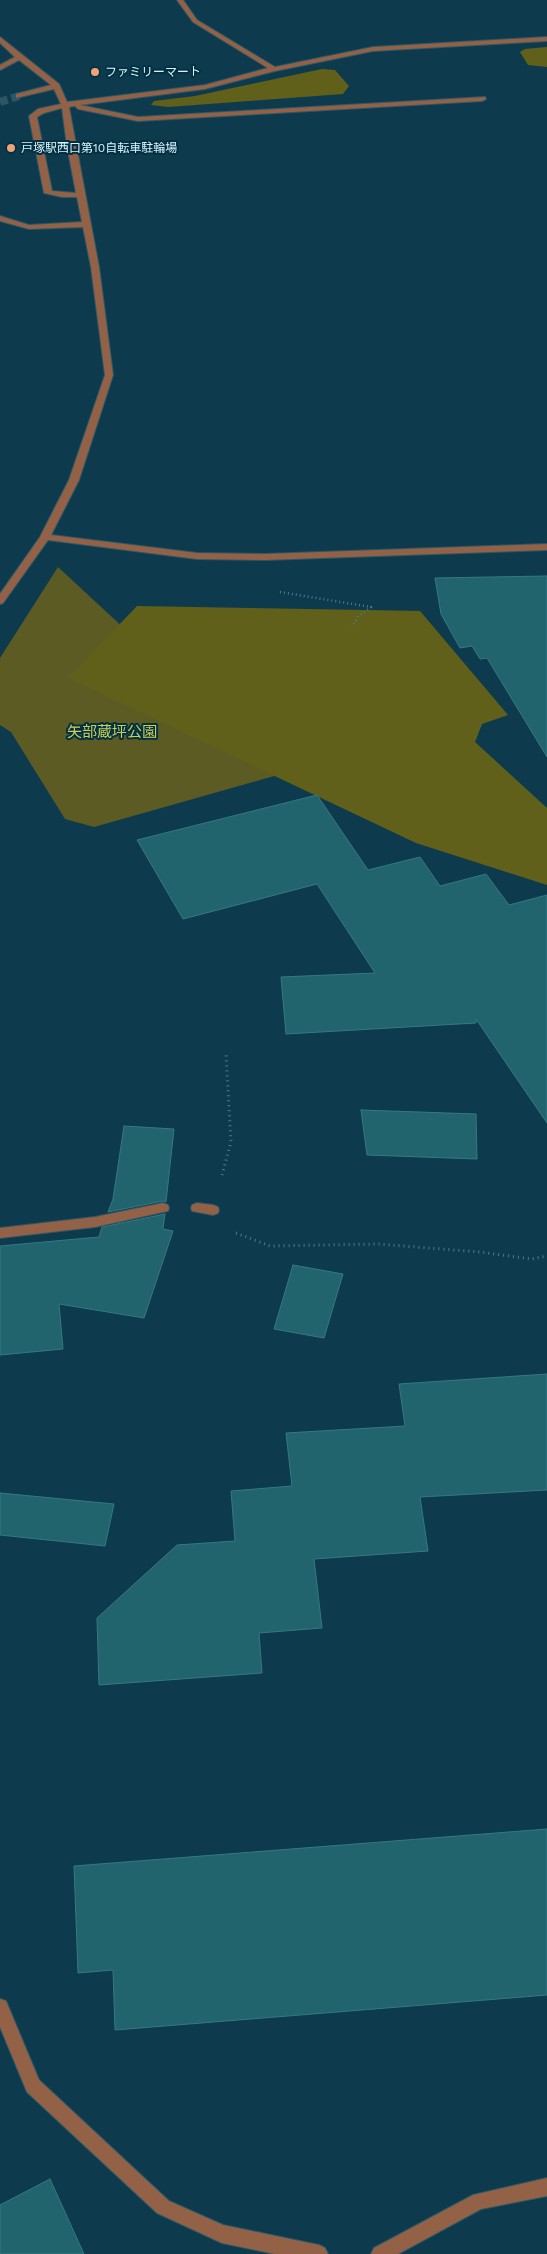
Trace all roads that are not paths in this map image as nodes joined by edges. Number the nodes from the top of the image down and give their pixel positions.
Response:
1 (180, 0) edge
2 (0, 39) edge
3 (547, 39) edge
4 (19, 57) junction
5 (0, 68) edge
6 (274, 69) junction
7 (56, 86) junction
8 (19, 96) tunnel mouth
9 (482, 99) dead end
10 (65, 105) junction
11 (81, 194) junction
12 (0, 218) edge
13 (86, 224) junction
14 (45, 537) junction
15 (547, 547) edge
16 (0, 602) edge
17 (163, 1208) dead end
18 (197, 1208) dead end
19 (213, 1210) road end
20 (0, 1233) edge
21 (0, 2007) edge
22 (547, 2187) edge
23 (319, 2254) edge
24 (380, 2254) edge

1 - 6 street
2 - 4 street
3 - 6 street
4 - 5 street
4 - 7 street
6 - 10 street
7 - 8 street
7 - 10 street
9 - 10 street
10 - 11 street
10 - 11 street
11 - 13 street
12 - 13 street
13 - 14 street
14 - 15 street
14 - 16 street
17 - 20 street
18 - 19 street
21 - 23 street
22 - 24 street

